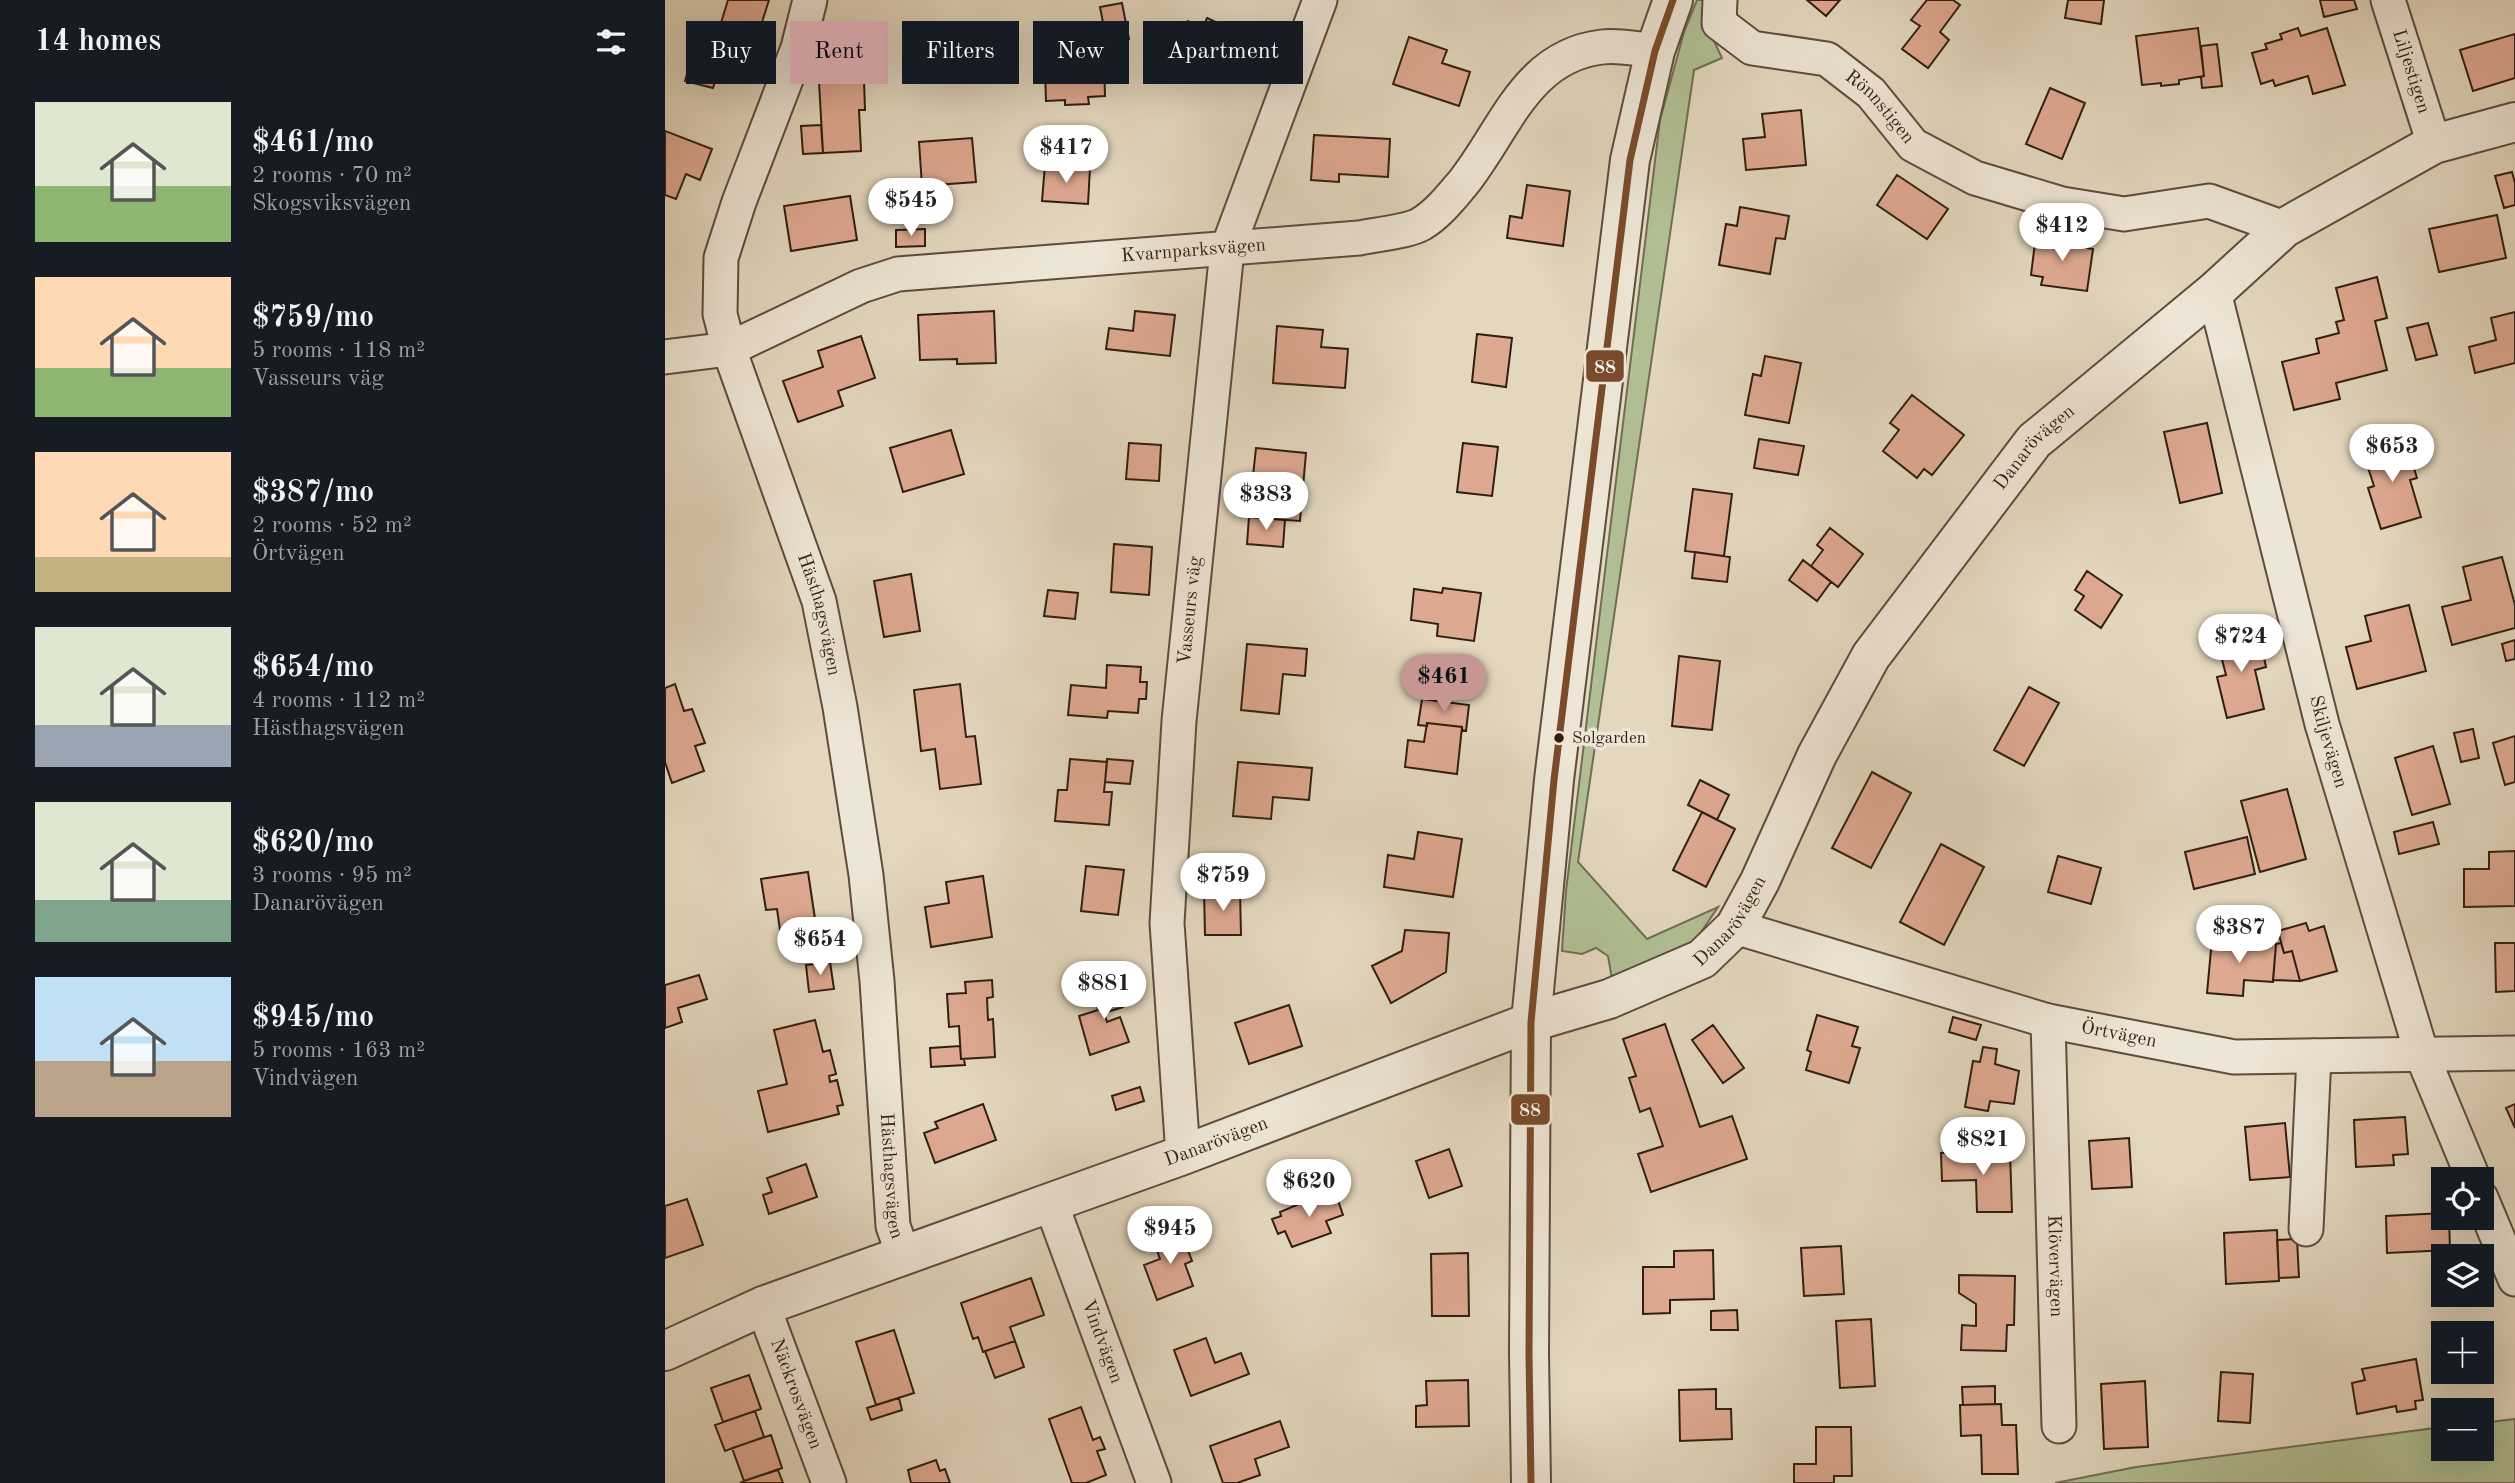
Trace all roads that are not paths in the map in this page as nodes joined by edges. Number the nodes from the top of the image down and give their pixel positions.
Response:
1 (810, 0) edge
2 (1320, 0) edge
3 (1673, 0) edge
4 (2388, 0) edge
5 (1720, 11) edge
6 (1655, 51) junction
7 (2515, 122) edge
8 (2434, 144) junction
9 (2284, 228) junction
10 (1227, 250) junction
11 (2214, 292) junction
12 (729, 349) junction
13 (665, 356) edge
14 (1735, 927) junction
15 (2048, 1021) junction
16 (1531, 1022) junction
17 (2515, 1053) edge
18 (2422, 1055) junction
19 (2314, 1056) junction
20 (1183, 1155) junction
21 (2469, 1167) edge
22 (1050, 1201) junction
23 (2306, 1229) dead end
24 (2494, 1229) edge
25 (903, 1254) junction
26 (2515, 1279) edge
27 (764, 1306) junction
28 (665, 1351) edge
29 (2059, 1426) dead end
30 (829, 1483) edge
31 (1154, 1483) edge
32 (1531, 1483) edge

1 - 12 street, Hästhagsvägen
2 - 10 street, Vasseurs väg
3 - 6 street
4 - 8 street, Liljestigen
5 - 9 street, Rönnstigen
6 - 10 street, Kvarnparksvägen
6 - 16 street
7 - 8 street, Danarövägen
8 - 9 street, Danarövägen
9 - 11 street, Danarövägen
10 - 12 street, Kvarnparksvägen
10 - 20 street, Vasseurs väg
11 - 14 street, Danarövägen
11 - 18 street, Skiljevägen
12 - 13 street, Kvarnparksvägen
12 - 25 street, Hästhagsvägen
14 - 15 street, Örtvägen
14 - 16 street, Danarövägen
15 - 19 street, Örtvägen
15 - 29 street, Klövervägen
16 - 20 street, Danarövägen
16 - 32 street
17 - 18 street, Örtvägen
18 - 19 street, Örtvägen
18 - 21 street, Skiljevägen
19 - 23 street
20 - 22 street, Danarövägen
22 - 25 street, Danarövägen
22 - 31 street, Vindvägen
24 - 26 street
25 - 27 street, Danarövägen
27 - 28 street, Danarövägen
27 - 30 street, Näckrosvägen

